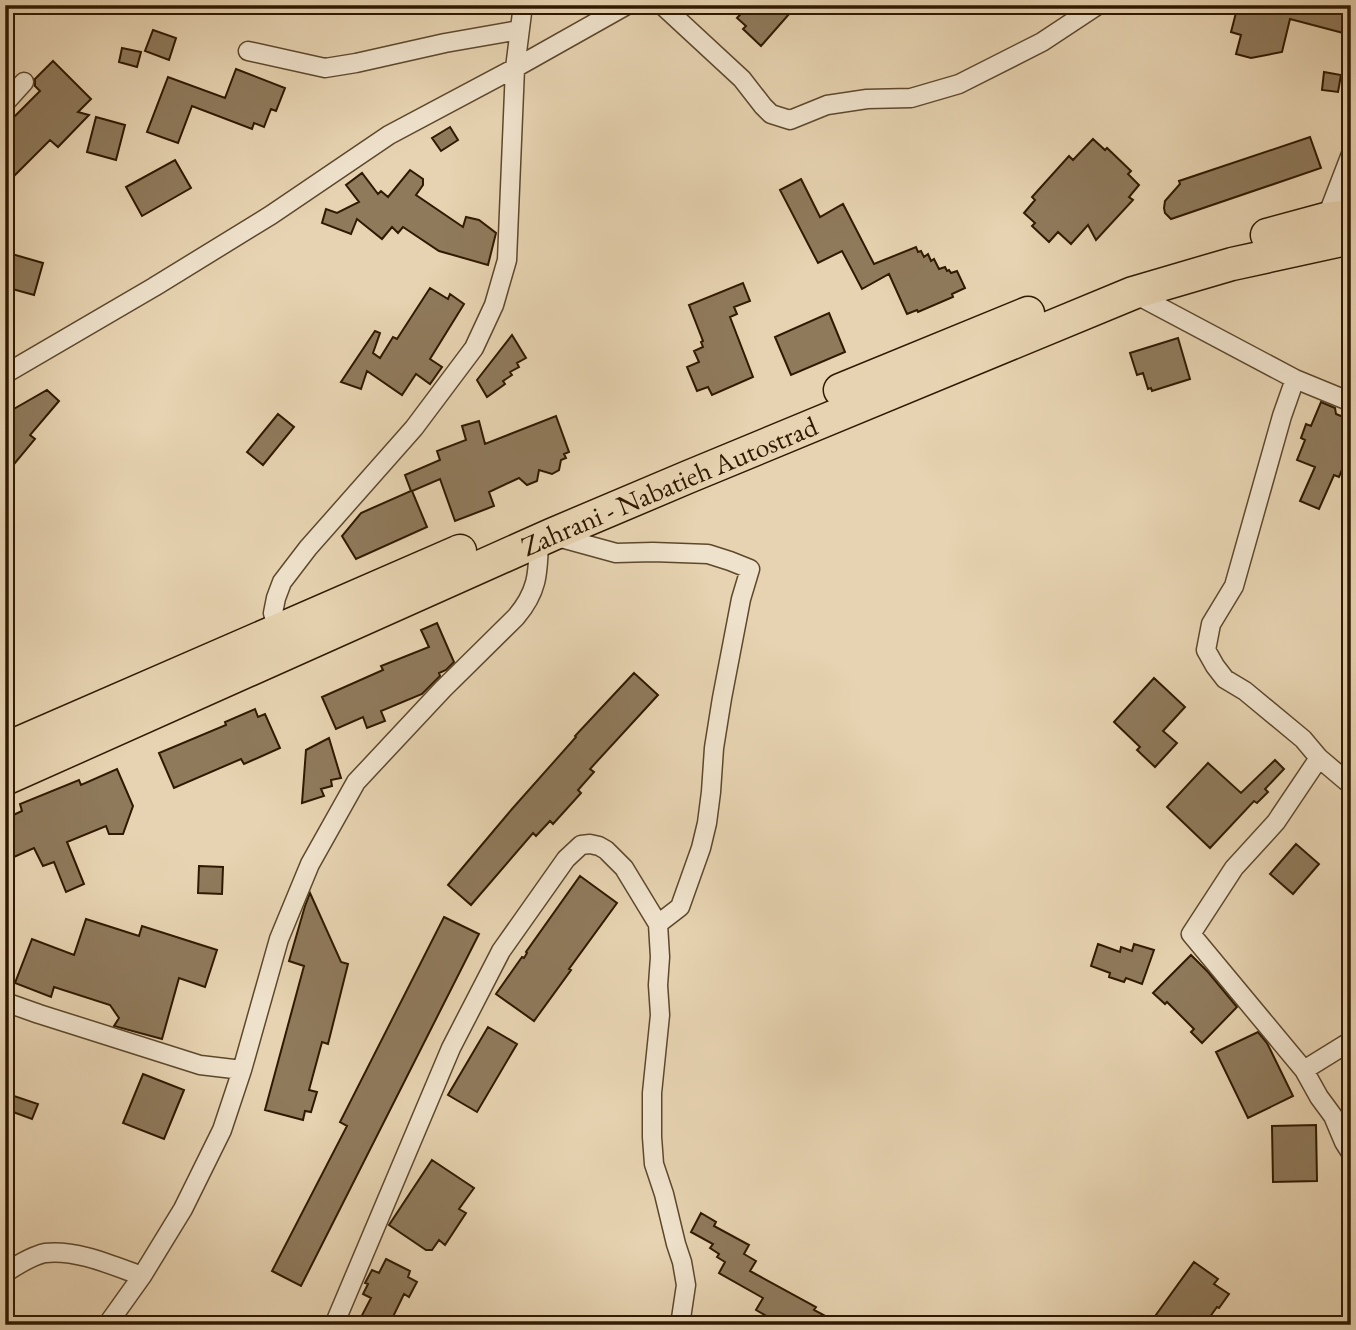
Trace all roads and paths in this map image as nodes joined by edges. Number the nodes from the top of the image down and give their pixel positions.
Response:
1 (523, 5) edge
2 (627, 5) edge
3 (662, 5) edge
4 (1098, 5) edge
5 (519, 30) junction
6 (248, 51) dead end
7 (515, 68) junction
8 (24, 82) dead end
9 (5, 103) edge
10 (1351, 154) edge
11 (1339, 218) edge
12 (1351, 238) edge
13 (1133, 293) junction
14 (5, 374) edge
15 (1295, 379) junction
16 (1351, 402) edge
17 (529, 540) junction
18 (446, 569) junction
19 (278, 631) junction
20 (5, 749) edge
21 (1319, 758) junction
22 (5, 779) edge
23 (1351, 785) edge
24 (659, 924) junction
25 (5, 1002) edge
26 (1351, 1041) edge
27 (242, 1070) junction
28 (1304, 1070) junction
29 (1351, 1153) edge
30 (5, 1273) edge
31 (142, 1276) junction
32 (107, 1325) edge
33 (334, 1325) edge
34 (680, 1325) edge

1 - 5 street
2 - 7 street
3 - 4 street
5 - 6 street
5 - 7 street
7 - 14 street
7 - 19 street
8 - 9 street
10 - 11 street
11 - 17 highway, Zahrani - Nabatieh Autostrad
12 - 13 highway, Zahrani - Nabatieh Autostrad
13 - 15 street
13 - 17 highway, Zahrani - Nabatieh Autostrad
15 - 16 street
15 - 21 street
17 - 18 highway, Zahrani - Nabatieh Autostrad
17 - 24 street
17 - 27 street
18 - 19 highway, Zahrani - Nabatieh Autostrad
18 - 22 highway, Zahrani - Nabatieh Autostrad
19 - 20 highway, Zahrani - Nabatieh Autostrad
21 - 23 street
21 - 28 street
24 - 33 street
24 - 34 street
25 - 27 street
26 - 28 street
27 - 31 street
28 - 29 street
30 - 31 street
31 - 32 street

